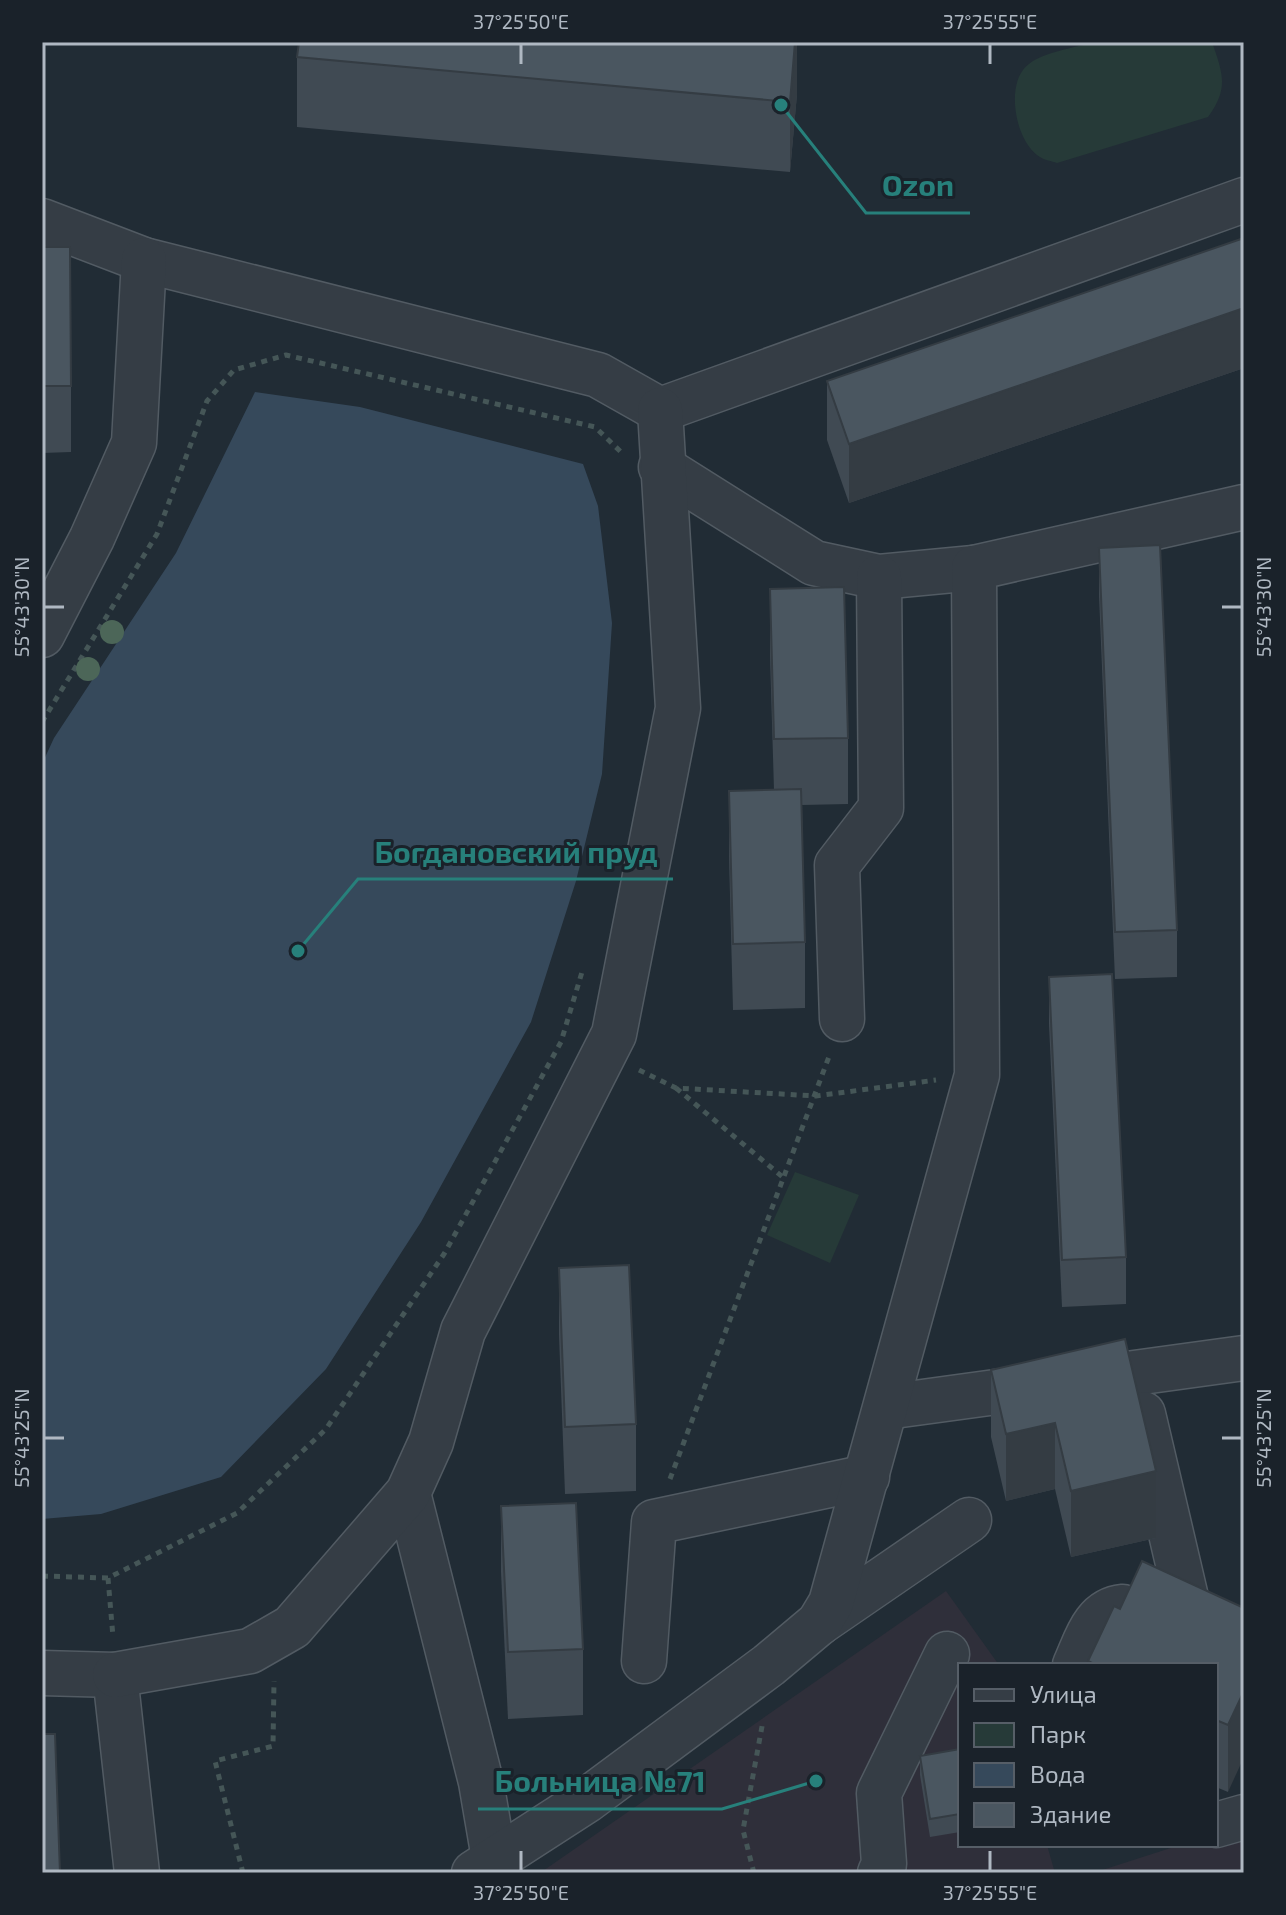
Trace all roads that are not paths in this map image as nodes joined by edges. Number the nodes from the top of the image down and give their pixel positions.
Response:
1 (1244, 200) edge
2 (42, 221) edge
3 (144, 260) junction
4 (660, 410) junction
5 (644, 463) junction
6 (1244, 507) edge
7 (974, 568) junction
8 (879, 577) junction
9 (42, 635) edge
10 (842, 1019) road end
11 (1244, 1358) edge
12 (1133, 1373) junction
13 (886, 1407) junction
14 (867, 1477) junction
15 (408, 1493) junction
16 (969, 1520) dead end
17 (819, 1623) junction
18 (1196, 1639) junction
19 (947, 1654) dead end
20 (644, 1661) dead end
21 (1244, 1661) edge
22 (1076, 1663) edge
23 (42, 1673) edge
24 (115, 1675) junction
25 (1244, 1817) edge
26 (1218, 1824) edge
27 (484, 1865) edge
28 (137, 1873) edge
29 (880, 1873) edge

1 - 4 lane
2 - 3 lane
3 - 4 lane
3 - 9 lane
4 - 5 lane
5 - 8 lane
5 - 15 lane
6 - 7 lane
7 - 8 lane
7 - 13 lane
8 - 10 lane
11 - 12 lane
12 - 13 lane
12 - 18 lane
13 - 14 lane
14 - 17 lane
14 - 20 lane
15 - 24 lane
15 - 27 lane
16 - 17 lane
17 - 27 lane
18 - 21 lane
18 - 22 lane
19 - 29 lane
23 - 24 lane
24 - 28 lane
25 - 26 lane

